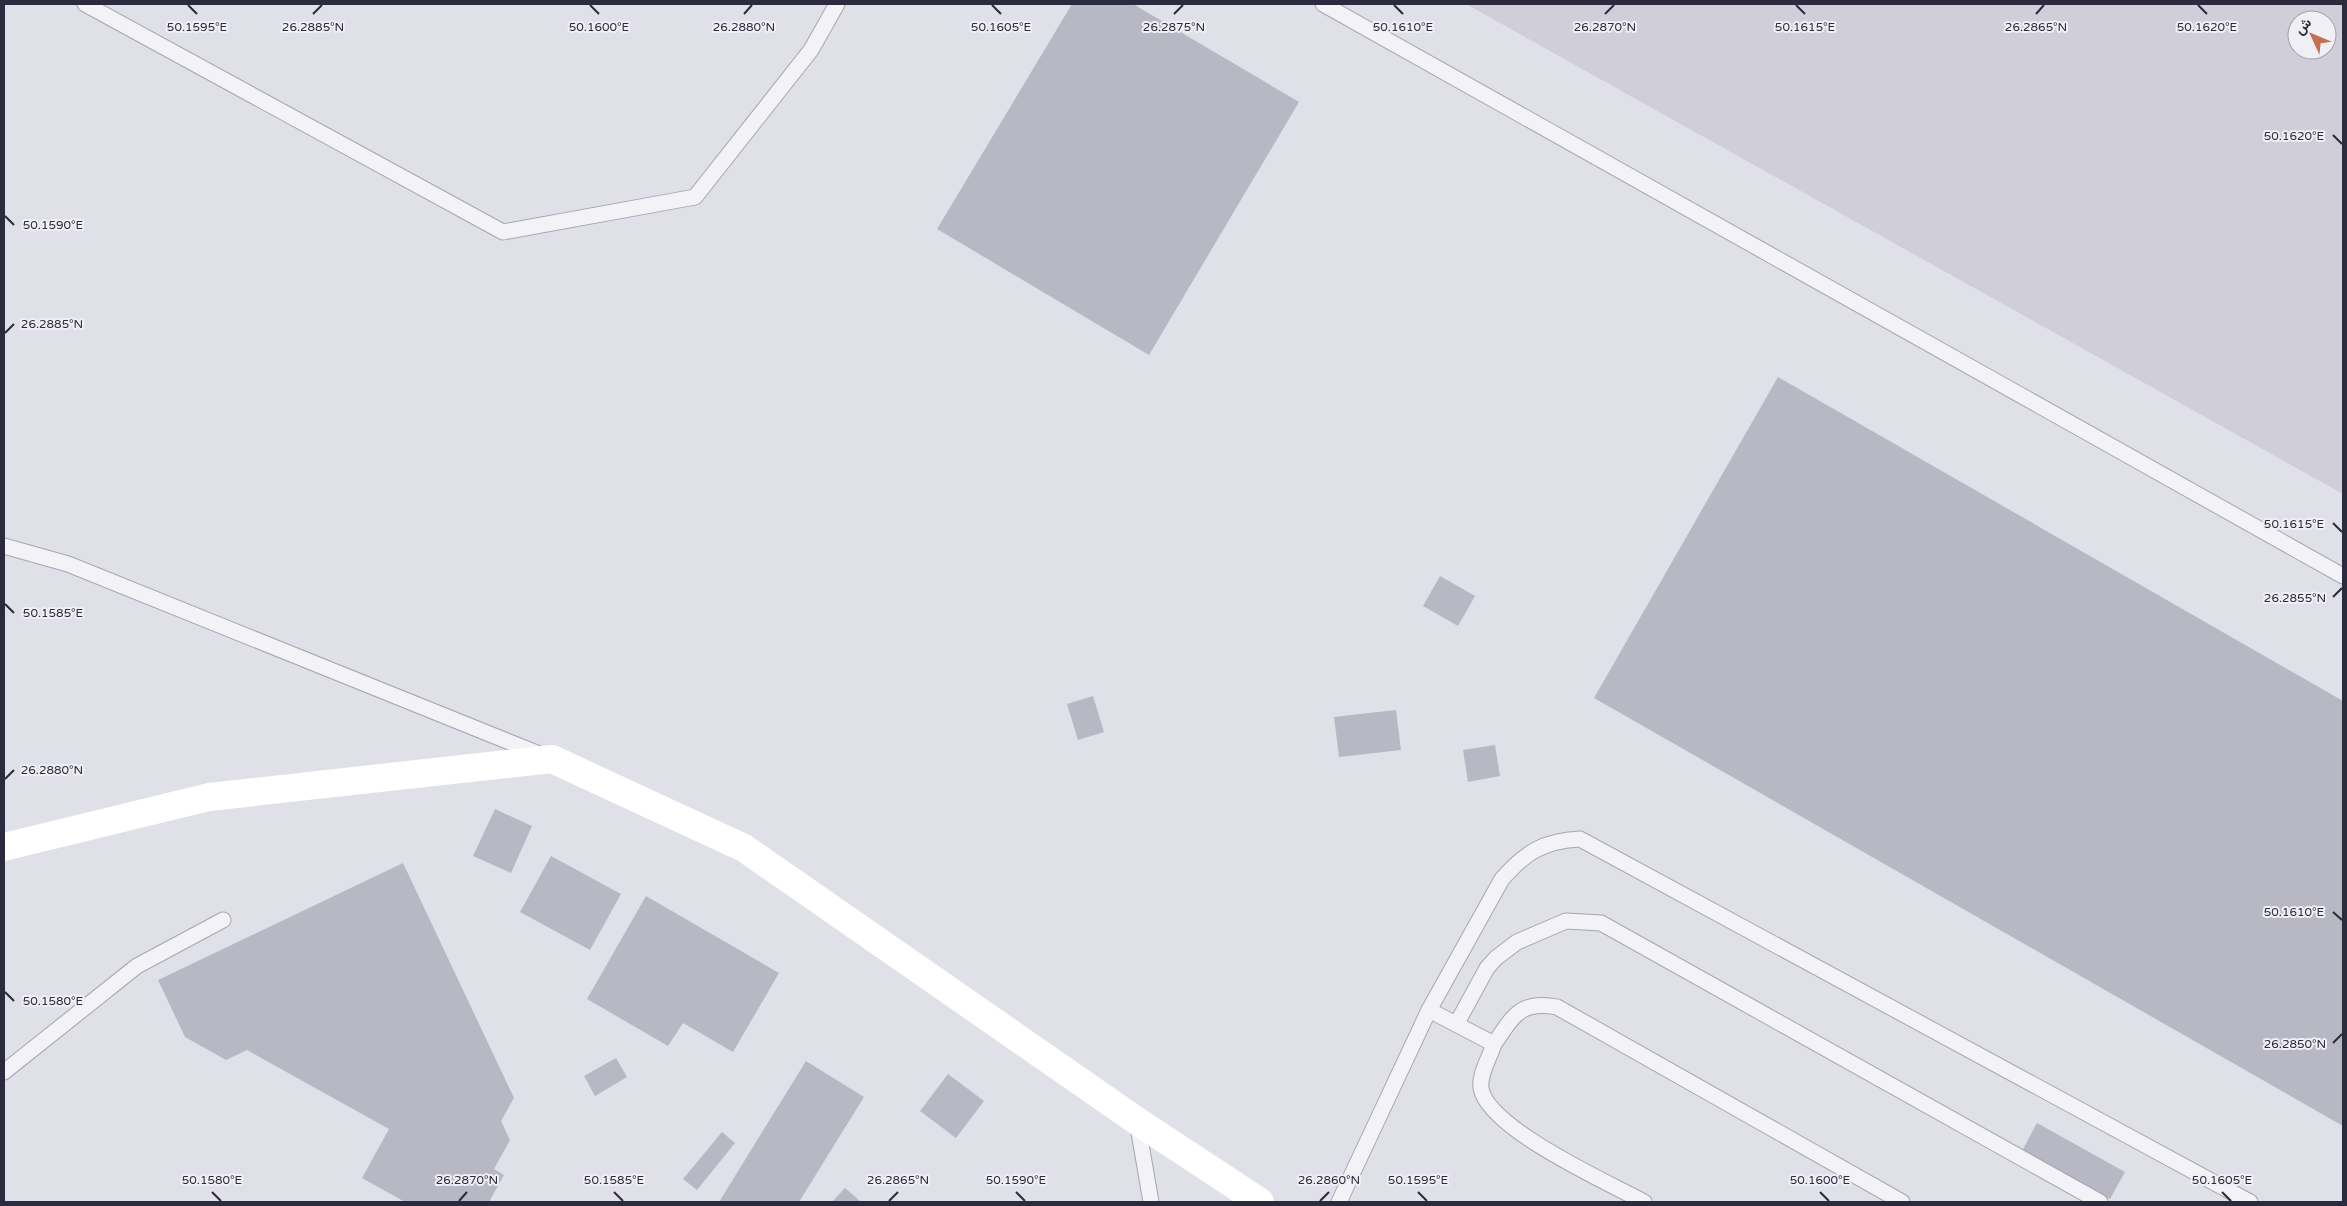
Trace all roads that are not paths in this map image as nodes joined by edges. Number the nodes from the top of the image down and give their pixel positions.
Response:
1 (85, 4) edge
2 (837, 4) edge
3 (1324, 4) edge
4 (4, 546) edge
5 (2343, 576) edge
6 (552, 759) junction
7 (4, 847) edge
8 (223, 920) dead end
9 (1429, 1010) junction
10 (1457, 1023) junction
11 (1494, 1044) junction
12 (4, 1072) edge
13 (1137, 1121) junction
14 (1151, 1202) edge
15 (1260, 1202) edge
16 (1339, 1202) edge
17 (1644, 1202) edge
18 (1902, 1202) edge
19 (2100, 1202) edge
20 (2250, 1202) edge

1 - 2 lane
3 - 5 lane
4 - 6 lane
6 - 7 street
6 - 13 street
8 - 12 lane
9 - 10 lane
9 - 16 lane
9 - 20 lane
10 - 11 lane
10 - 19 lane
11 - 17 lane
11 - 18 lane
13 - 14 lane
13 - 15 street

